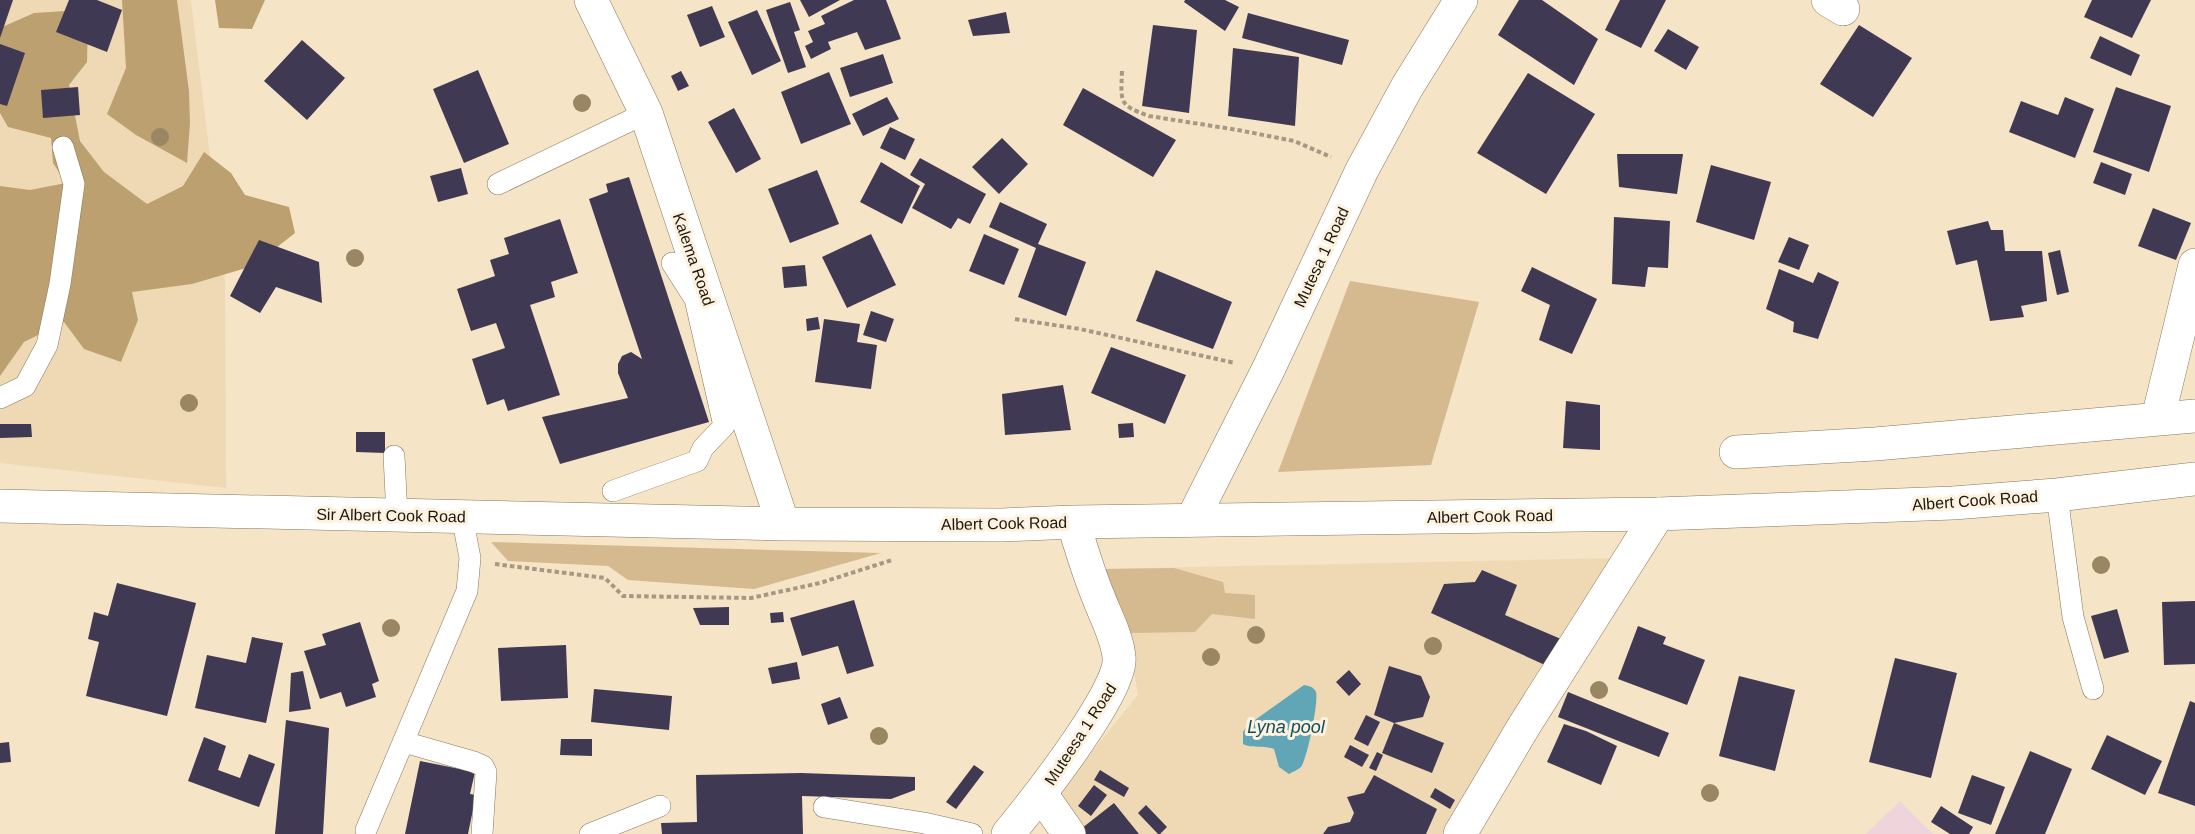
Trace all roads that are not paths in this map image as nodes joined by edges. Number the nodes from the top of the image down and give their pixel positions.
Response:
1 (591, 0) edge
2 (1461, 0) edge
3 (645, 114) junction
4 (63, 147) dead end
5 (498, 184) dead end
6 (679, 250) junction
7 (2195, 265) edge
8 (695, 299) junction
9 (0, 398) edge
10 (2195, 416) edge
11 (2158, 418) junction
12 (1736, 452) dead end
13 (394, 456) dead end
14 (2195, 479) edge
15 (613, 491) dead end
16 (2057, 495) junction
17 (0, 506) edge
18 (1658, 514) junction
19 (397, 515) junction
20 (462, 516) junction
21 (1192, 520) junction
22 (1073, 522) junction
23 (783, 524) junction
24 (2093, 690) dead end
25 (404, 742) junction
26 (1041, 794) junction
27 (660, 806) dead end
28 (824, 807) dead end
29 (920, 828) edge
30 (366, 830) dead end
31 (482, 834) edge
32 (590, 834) edge
33 (972, 834) edge
34 (1008, 834) edge
35 (1069, 834) edge
36 (1460, 834) edge

1 - 3 street, Kalema Road
2 - 21 street, Mutesa 1 Road
3 - 5 lane
3 - 6 street, Kalema Road
4 - 9 lane
6 - 8 lane
6 - 8 lane
6 - 23 street, Kalema Road
7 - 11 street
8 - 15 lane
10 - 11 street
11 - 12 street
13 - 19 lane
14 - 16 street, Albert Cook Road
16 - 18 street, Albert Cook Road
16 - 24 lane
17 - 19 street, Sir Albert Cook Road
18 - 21 street, Albert Cook Road
18 - 36 street
19 - 20 street, Sir Albert Cook Road
20 - 23 street, Sir Albert Cook Road
20 - 25 lane
21 - 22 street, Albert Cook Road
22 - 23 street, Albert Cook Road
22 - 26 street, Muteesa 1 Road
25 - 30 lane
25 - 31 lane
26 - 34 street, Muteesa 1 Road
26 - 35 street
27 - 32 lane
28 - 29 lane
29 - 33 lane

